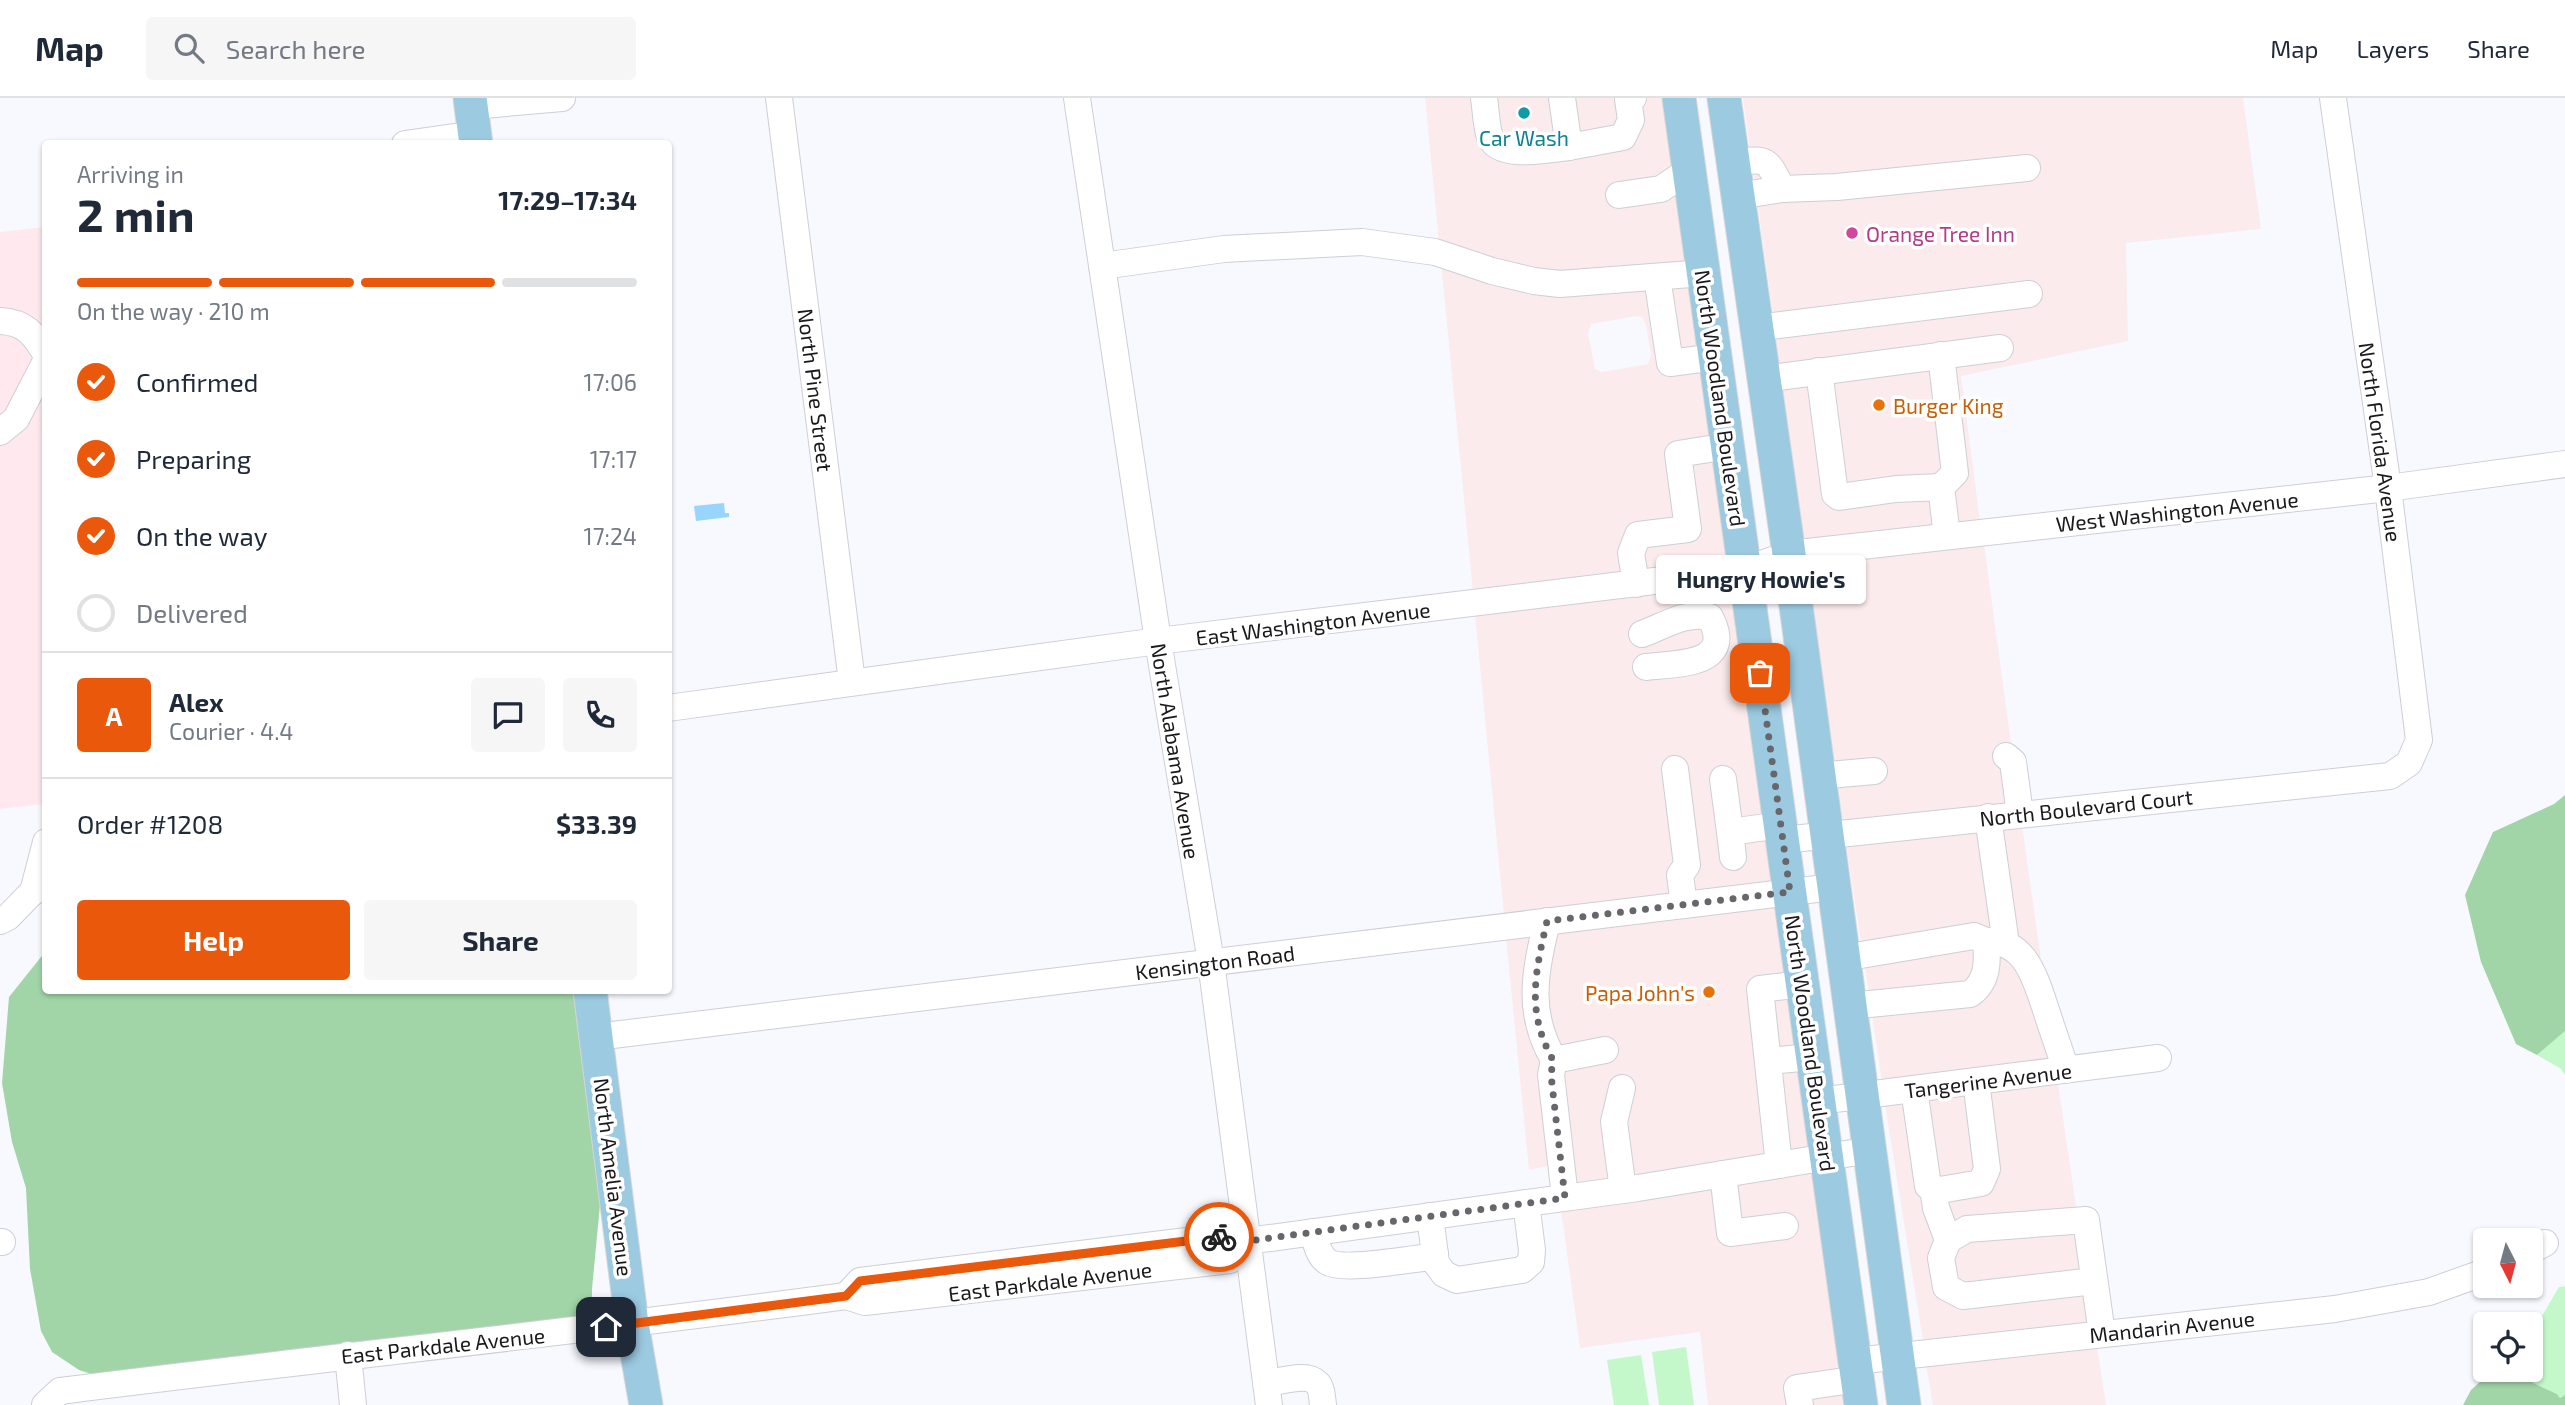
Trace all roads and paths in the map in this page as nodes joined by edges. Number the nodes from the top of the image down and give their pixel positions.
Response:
1 (562, 98) edge
2 (779, 98) edge
3 (1077, 98) edge
4 (1484, 98) edge
5 (1562, 98) edge
6 (1630, 98) edge
7 (1679, 98) edge
8 (1724, 98) edge
9 (2333, 98) edge
10 (473, 120) edge
11 (416, 140) edge
12 (1569, 147) junction
13 (1733, 162) junction
14 (2027, 168) dead end
15 (1689, 170) junction
16 (1782, 190) junction
17 (1619, 195) dead end
18 (1738, 196) junction
19 (1102, 266) junction
20 (1704, 272) junction
21 (1657, 277) junction
22 (2029, 294) dead end
23 (23, 321) edge
24 (1756, 328) junction
25 (42, 347) edge
26 (2000, 348) dead end
27 (1941, 355) junction
28 (1716, 357) junction
29 (42, 369) edge
30 (1819, 371) junction
31 (1763, 379) junction
32 (0, 432) edge
33 (1728, 446) junction
34 (2565, 464) edge
35 (1947, 481) junction
36 (2388, 488) junction
37 (1947, 536) junction
38 (1788, 554) junction
39 (1745, 570) junction
40 (1636, 584) junction
41 (1642, 634) dead end
42 (1158, 641) junction
43 (1646, 667) dead end
44 (852, 682) junction
45 (672, 707) edge
46 (2006, 756) dead end
47 (1675, 769) dead end
48 (1874, 771) dead end
49 (1818, 776) junction
50 (2390, 776) joint
51 (1723, 779) dead end
52 (2020, 814) junction
53 (1989, 817) junction
54 (1782, 832) junction
55 (1826, 834) junction
56 (42, 867) edge
57 (39, 885) edge
58 (1833, 887) junction
59 (1790, 892) junction
60 (1684, 905) junction
61 (0, 921) edge
62 (1547, 921) junction
63 (1996, 943) junction
64 (1843, 958) junction
65 (1211, 962) junction
66 (1802, 984) junction
67 (590, 994) edge
68 (1850, 1006) junction
69 (596, 1038) junction
70 (1605, 1050) dead end
71 (1812, 1057) junction
72 (2158, 1058) dead end
73 (1553, 1060) junction
74 (1768, 1061) junction
75 (2066, 1070) junction
76 (1976, 1082) junction
77 (1622, 1088) dead end
78 (1914, 1089) junction
79 (1862, 1096) junction
80 (1819, 1101) junction
81 (1870, 1150) junction
82 (1826, 1157) junction
83 (1779, 1165) junction
84 (1723, 1174) junction
85 (1933, 1188) junction
86 (1623, 1190) junction
87 (1565, 1198) junction
88 (1526, 1203) junction
89 (1430, 1216) junction
90 (1785, 1226) dead end
91 (1313, 1232) junction
92 (1948, 1240) junction
93 (1248, 1241) junction
94 (1435, 1254) junction
95 (2473, 1276) edge
96 (2094, 1281) junction
97 (632, 1324) junction
98 (2102, 1334) junction
99 (348, 1354) junction
100 (1897, 1355) junction
101 (1858, 1382) edge
102 (1267, 1394) edge
103 (46, 1405) edge
104 (353, 1405) edge
105 (646, 1405) edge
106 (1323, 1405) edge
107 (1800, 1405) edge
108 (1904, 1405) edge

1 - 10 street
2 - 44 street, North Pine Street
3 - 19 street, North Alabama Avenue
4 - 12 street
5 - 12 street
6 - 12 street
7 - 15 main road, North Woodland Boulevard
8 - 13 main road, North Woodland Boulevard
9 - 36 street, North Florida Avenue
10 - 11 street
13 - 16 street
13 - 18 main road, North Woodland Boulevard
14 - 16 street
15 - 17 street
15 - 20 main road, North Woodland Boulevard
16 - 18 street
18 - 24 main road, North Woodland Boulevard
19 - 21 street
19 - 42 street, North Alabama Avenue
20 - 21 street
20 - 28 main road, North Woodland Boulevard
21 - 28 street
22 - 24 street
23 - 25 street
24 - 31 main road, North Woodland Boulevard
26 - 27 street
27 - 30 street
27 - 35 street
28 - 33 main road, North Woodland Boulevard
29 - 32 street
30 - 31 street
30 - 35 street
31 - 38 main road, North Woodland Boulevard
33 - 39 main road, North Woodland Boulevard
33 - 40 street
34 - 36 street, West Washington Avenue
35 - 37 street
36 - 37 street, West Washington Avenue
36 - 50 street, North Florida Avenue
37 - 38 street, West Washington Avenue
38 - 39 street, East Washington Avenue
38 - 49 main road, North Woodland Boulevard
39 - 40 street, East Washington Avenue
39 - 54 main road, North Woodland Boulevard
40 - 42 street, East Washington Avenue
41 - 43 street
42 - 44 street, East Washington Avenue
42 - 65 street, North Alabama Avenue
44 - 45 street, East Washington Avenue
46 - 52 street
47 - 60 street
48 - 49 street
49 - 55 main road, North Woodland Boulevard
50 - 52 street, North Boulevard Court
51 - 54 street, North Boulevard Court
52 - 53 street, North Boulevard Court
53 - 55 street, North Boulevard Court
53 - 63 street
54 - 55 street, North Boulevard Court
54 - 59 main road, North Woodland Boulevard
55 - 58 main road, North Woodland Boulevard
56 - 57 street
57 - 61 street
58 - 59 street, Kensington Road
58 - 64 main road, North Woodland Boulevard
59 - 60 street, Kensington Road
59 - 66 main road, North Woodland Boulevard
60 - 62 street, Kensington Road
62 - 65 street, Kensington Road
62 - 73 street
63 - 64 street
63 - 68 street
63 - 75 street
64 - 68 main road, North Woodland Boulevard
65 - 69 street, Kensington Road
65 - 93 street, North Alabama Avenue
66 - 71 main road, North Woodland Boulevard
66 - 74 street
67 - 69 main road, North Amelia Avenue
68 - 79 main road, North Woodland Boulevard
69 - 97 main road, North Amelia Avenue
70 - 73 street
71 - 74 street
71 - 80 main road, North Woodland Boulevard
72 - 75 street, Tangerine Avenue
73 - 87 street
74 - 83 street
75 - 76 street, Tangerine Avenue
76 - 78 street, Tangerine Avenue
76 - 85 street
77 - 86 street
78 - 79 street, Tangerine Avenue
78 - 85 street
79 - 80 street, Tangerine Avenue
79 - 81 main road, North Woodland Boulevard
80 - 82 main road, North Woodland Boulevard
81 - 82 street, East Parkdale Avenue
81 - 100 main road, North Woodland Boulevard
82 - 83 street, East Parkdale Avenue
82 - 101 main road, North Woodland Boulevard
83 - 84 street, East Parkdale Avenue
84 - 86 street, East Parkdale Avenue
84 - 90 street
85 - 92 street
86 - 87 street, East Parkdale Avenue
87 - 88 street, East Parkdale Avenue
88 - 89 street, East Parkdale Avenue
88 - 94 street
89 - 91 street, East Parkdale Avenue
89 - 94 street
91 - 93 street, East Parkdale Avenue
91 - 94 street
92 - 96 street
92 - 96 street
93 - 97 street, East Parkdale Avenue
93 - 102 street, North Alabama Avenue
95 - 98 street, Mandarin Avenue
96 - 98 street
97 - 99 street, East Parkdale Avenue
97 - 105 main road, North Amelia Avenue
98 - 100 street, Mandarin Avenue
99 - 103 street, East Parkdale Avenue
99 - 104 street
100 - 101 street, Mandarin Avenue
100 - 108 main road, North Woodland Boulevard
101 - 107 street, Mandarin Avenue
102 - 106 street

